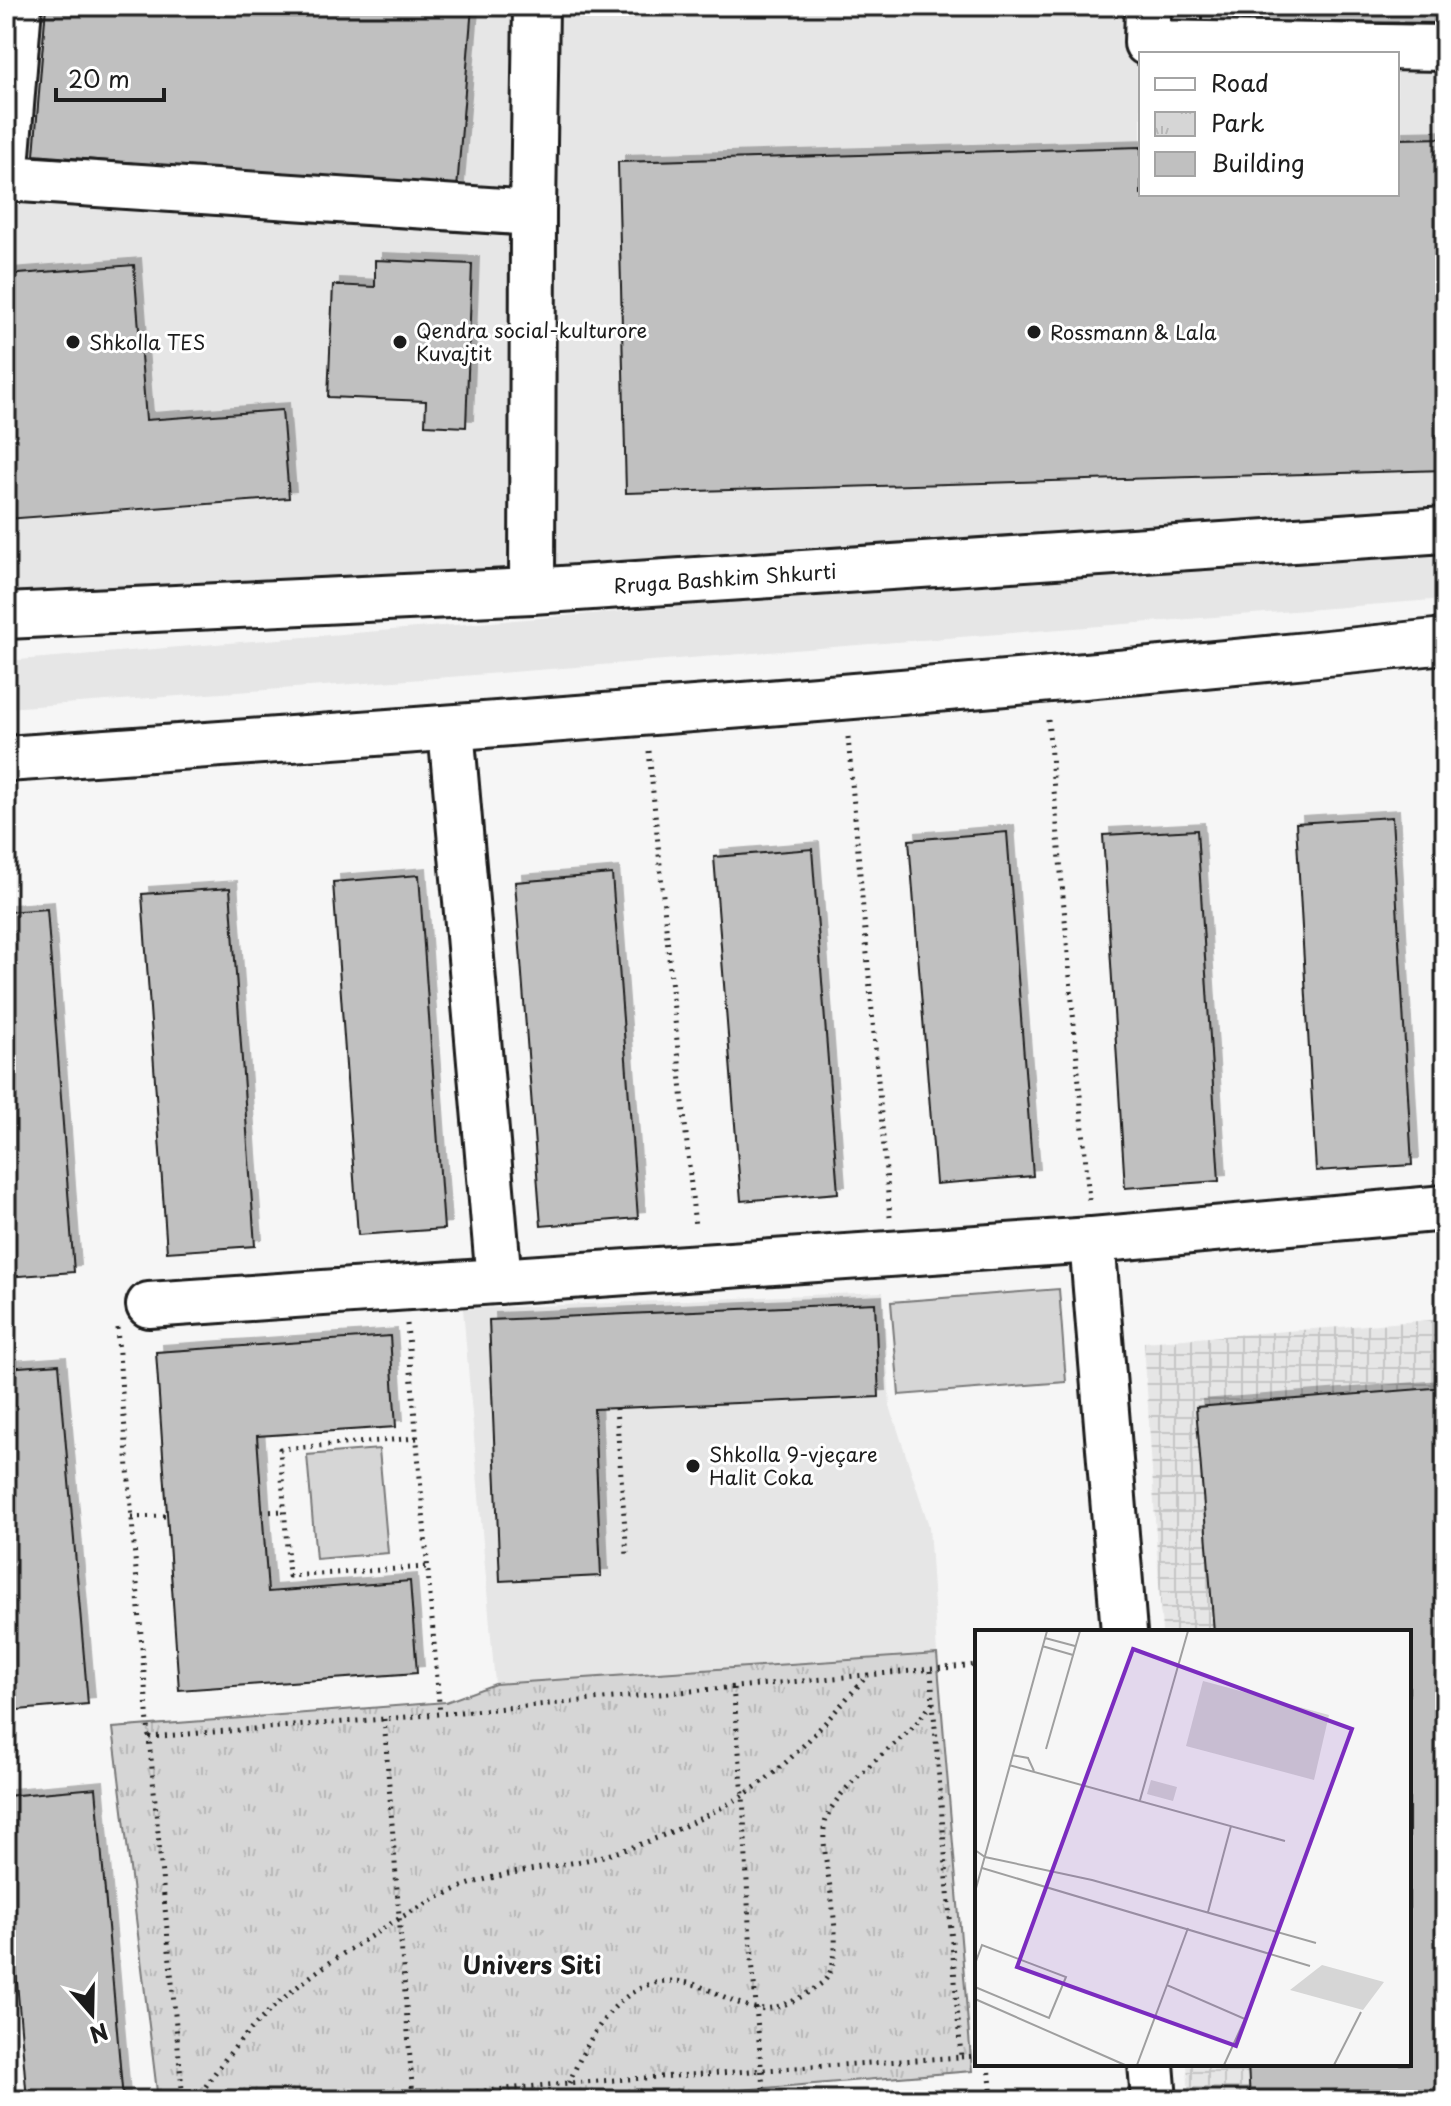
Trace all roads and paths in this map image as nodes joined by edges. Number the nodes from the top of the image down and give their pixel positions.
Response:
1 (19, 6) edge
2 (536, 6) edge
3 (1148, 6) edge
4 (1445, 48) edge
5 (6, 167) edge
6 (6, 178) edge
7 (533, 213) junction
8 (1445, 530) edge
9 (532, 591) junction
10 (6, 616) edge
11 (1445, 641) edge
12 (1045, 679) junction
13 (845, 697) junction
14 (646, 714) junction
15 (451, 728) junction
16 (6, 759) edge
17 (1445, 1208) edge
18 (1092, 1240) junction
19 (893, 1254) junction
20 (699, 1267) junction
21 (499, 1281) junction
22 (404, 1288) junction
23 (132, 1314) joint
24 (616, 1408) dead end
25 (417, 1438) junction
26 (285, 1511) junction
27 (262, 1512) dead end
28 (167, 1516) dead end
29 (131, 1517) junction
30 (627, 1556) dead end
31 (427, 1567) junction
32 (1124, 1630) edge
33 (975, 1665) edge
34 (931, 1670) junction
35 (868, 1675) junction
36 (733, 1688) junction
37 (933, 1702) junction
38 (440, 1714) junction
39 (384, 1719) junction
40 (149, 1737) junction
41 (743, 1795) junction
42 (399, 1918) junction
43 (756, 2008) junction
44 (975, 2056) edge
45 (961, 2057) junction
46 (989, 2066) edge
47 (1151, 2066) edge
48 (762, 2071) junction
49 (569, 2083) junction
50 (413, 2098) junction
51 (183, 2100) edge
52 (197, 2100) edge
53 (389, 2100) edge
54 (764, 2100) edge
55 (992, 2100) edge
56 (1154, 2100) edge

1 - 5 street
2 - 7 street
3 - 4 street
6 - 7 street
7 - 9 street
8 - 9 street, Rruga Bashkim Shkurti
9 - 10 street, Rruga Bashkim Shkurti
11 - 12 street
12 - 13 street
12 - 18 path
13 - 14 street
13 - 19 path
14 - 15 street
14 - 20 path
15 - 16 street
15 - 21 street
17 - 18 street
18 - 19 street
18 - 32 street
19 - 20 street
20 - 21 street
21 - 22 street
22 - 23 street
22 - 25 path
23 - 29 path
24 - 30 path
25 - 26 path
25 - 31 path
26 - 27 path
26 - 31 path
28 - 29 path
29 - 40 path
31 - 38 path
33 - 34 path
34 - 35 path
34 - 37 path
35 - 36 path
35 - 41 path
36 - 38 path
36 - 41 path
37 - 43 path
37 - 45 path
38 - 39 path
39 - 40 path
39 - 42 path
40 - 51 path
41 - 42 path
41 - 43 path
42 - 50 path
42 - 52 path
43 - 48 path
43 - 49 path
44 - 45 path
45 - 48 path
46 - 55 path
47 - 56 street
48 - 49 path
48 - 54 path
49 - 50 path
50 - 53 path

